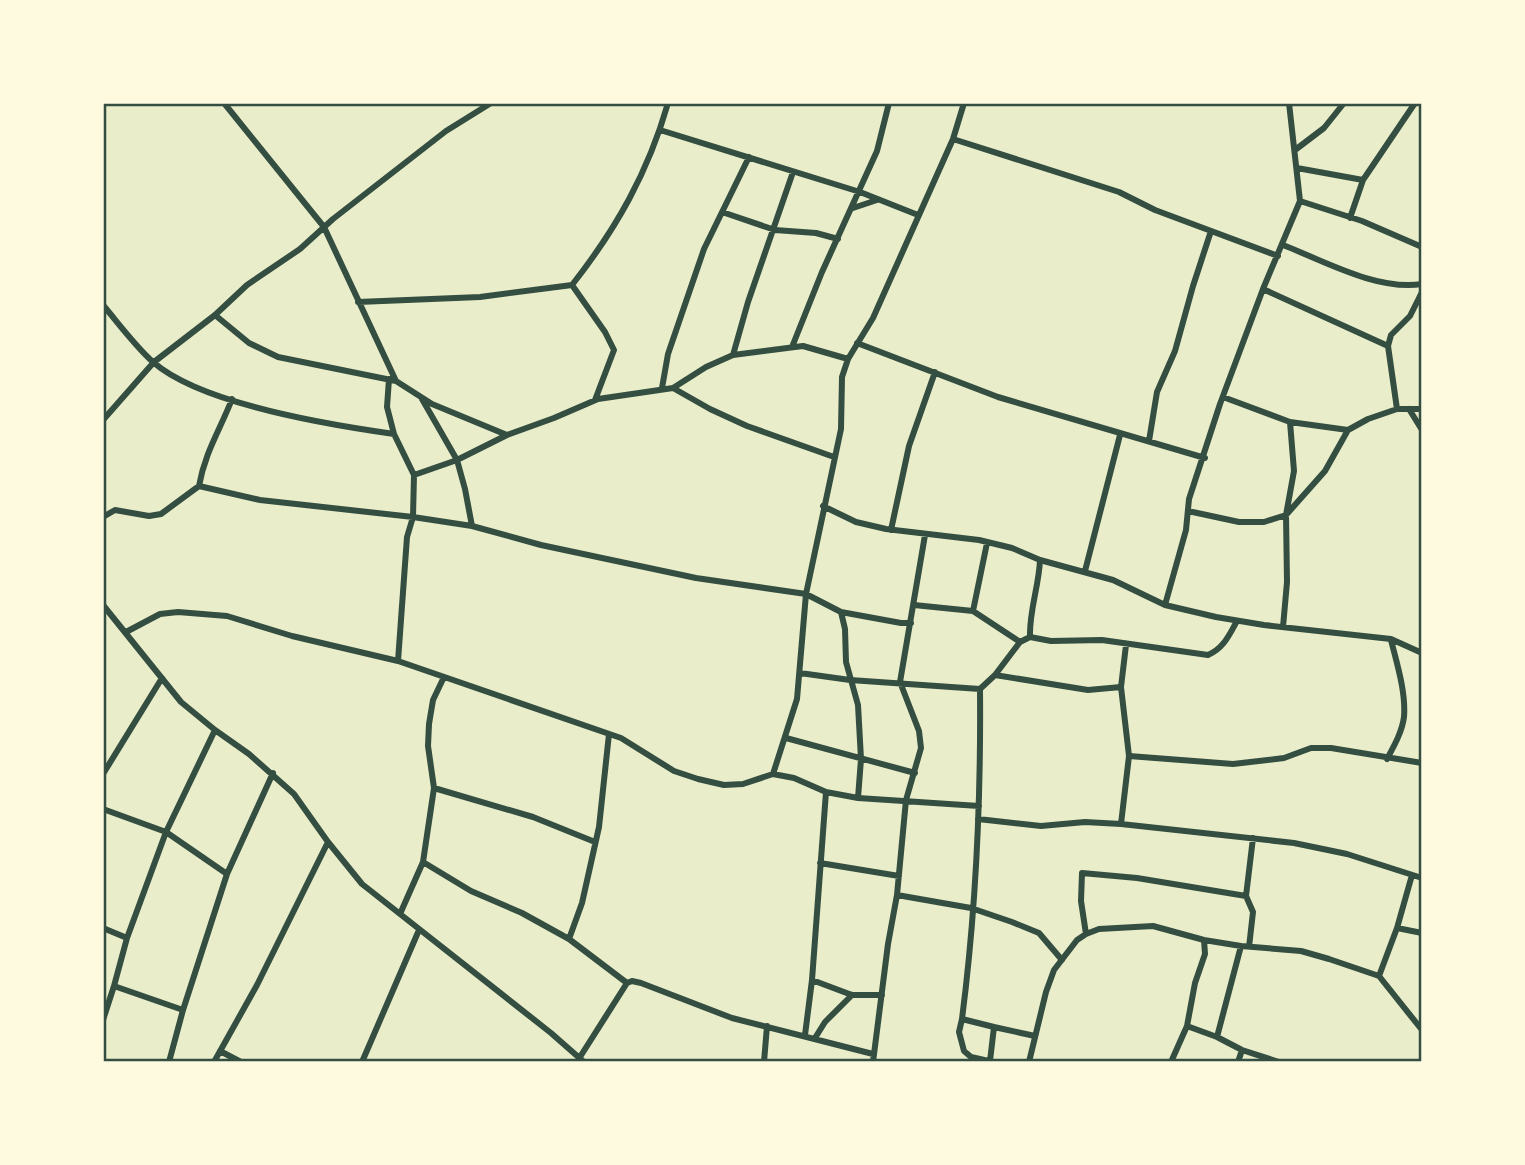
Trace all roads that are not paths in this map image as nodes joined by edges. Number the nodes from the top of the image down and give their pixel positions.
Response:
1 (224, 103) edge
2 (491, 103) edge
3 (668, 103) edge
4 (889, 103) edge
5 (964, 103) edge
6 (1289, 103) edge
7 (1344, 103) edge
8 (1415, 103) edge
9 (660, 130) junction
10 (953, 139) junction
11 (1295, 150) junction
12 (749, 158) junction
13 (1297, 168) junction
14 (793, 172) junction
15 (1363, 180) junction
16 (860, 192) junction
17 (877, 200) junction
18 (1300, 201) junction
19 (853, 208) junction
20 (722, 212) junction
21 (918, 215) junction
22 (1350, 218) junction
23 (324, 227) junction
24 (775, 230) junction
25 (1211, 231) junction
26 (838, 239) junction
27 (1283, 245) junction
28 (1422, 247) edge
29 (1278, 256) junction
30 (1422, 284) edge
31 (572, 285) junction
32 (1263, 289) junction
33 (1422, 292) edge
34 (358, 302) junction
35 (103, 305) edge
36 (215, 315) junction
37 (857, 343) junction
38 (1388, 346) junction
39 (792, 347) junction
40 (733, 355) junction
41 (848, 359) junction
42 (153, 362) junction
43 (935, 372) junction
44 (392, 380) junction
45 (673, 387) junction
46 (662, 388) junction
47 (420, 396) junction
48 (1223, 397) junction
49 (232, 399) junction
50 (595, 400) junction
51 (1397, 409) junction
52 (1409, 409) junction
53 (1422, 409) edge
54 (103, 420) edge
55 (1290, 422) junction
56 (1348, 430) junction
57 (1422, 430) edge
58 (394, 434) junction
59 (507, 435) junction
60 (1120, 435) junction
61 (1149, 441) junction
62 (834, 457) junction
63 (1205, 457) junction
64 (457, 460) junction
65 (414, 474) junction
66 (199, 486) junction
67 (823, 506) junction
68 (1188, 511) junction
69 (1286, 515) junction
70 (103, 517) edge
71 (413, 517) junction
72 (472, 526) junction
73 (891, 530) junction
74 (925, 535) junction
75 (987, 543) junction
76 (1040, 560) junction
77 (1085, 570) junction
78 (806, 594) junction
79 (103, 605) edge
80 (914, 605) junction
81 (1165, 605) junction
82 (973, 611) junction
83 (841, 612) junction
84 (1237, 621) junction
85 (911, 622) junction
86 (1283, 627) junction
87 (126, 632) junction
88 (1030, 637) junction
89 (1391, 639) junction
90 (1020, 642) junction
91 (1126, 645) junction
92 (1422, 653) edge
93 (398, 661) junction
94 (800, 673) junction
95 (995, 676) junction
96 (444, 677) junction
97 (162, 678) junction
98 (850, 680) junction
99 (900, 682) junction
100 (1121, 687) junction
101 (980, 690) junction
102 (215, 730) junction
103 (609, 734) junction
104 (786, 738) junction
105 (1129, 756) junction
106 (1387, 759) junction
107 (862, 760) junction
108 (1422, 763) edge
109 (272, 773) junction
110 (915, 773) junction
111 (103, 774) edge
112 (773, 774) junction
113 (434, 788) junction
114 (826, 792) junction
115 (858, 798) junction
116 (906, 800) junction
117 (979, 806) junction
118 (103, 809) edge
119 (978, 819) junction
120 (1121, 824) junction
121 (166, 832) junction
122 (1253, 838) junction
123 (328, 842) junction
124 (595, 842) junction
125 (423, 862) junction
126 (820, 863) junction
127 (227, 874) junction
128 (1412, 875) junction
129 (899, 876) junction
130 (1422, 878) edge
131 (897, 895) junction
132 (1246, 896) junction
133 (971, 908) junction
134 (400, 914) junction
135 (103, 928) edge
136 (1397, 928) junction
137 (419, 929) junction
138 (1422, 933) edge
139 (1086, 934) junction
140 (127, 938) junction
141 (569, 939) junction
142 (1204, 940) junction
143 (1241, 946) junction
144 (1249, 947) junction
145 (1062, 960) junction
146 (1379, 976) junction
147 (812, 980) junction
148 (627, 983) junction
149 (114, 986) junction
150 (852, 995) junction
151 (883, 995) junction
152 (183, 1010) junction
153 (962, 1019) junction
154 (103, 1020) edge
155 (767, 1026) junction
156 (1187, 1026) junction
157 (994, 1027) junction
158 (1422, 1030) edge
159 (805, 1035) junction
160 (1035, 1037) junction
161 (1217, 1037) junction
162 (815, 1038) junction
163 (1242, 1050) junction
164 (220, 1051) junction
165 (873, 1058) edge
166 (582, 1060) edge
167 (978, 1060) edge
168 (991, 1061) edge
169 (169, 1062) edge
170 (214, 1062) edge
171 (241, 1062) edge
172 (362, 1062) edge
173 (764, 1062) edge
174 (1029, 1062) edge
175 (1171, 1062) edge
176 (1238, 1062) edge
177 (1279, 1062) edge

1 - 23 street
2 - 23 street
3 - 9 street
4 - 16 street
5 - 10 street
6 - 11 street
7 - 11 street
8 - 15 street
9 - 12 street
9 - 31 street
10 - 21 street
10 - 25 street
11 - 13 street
12 - 14 street
12 - 20 street
13 - 15 street
13 - 18 street
14 - 16 street
14 - 24 street
15 - 22 street
16 - 17 street
16 - 19 street
17 - 19 street
17 - 21 street
18 - 22 street
18 - 27 street
19 - 26 street
20 - 24 street
20 - 46 street
21 - 37 street
22 - 28 street
23 - 34 street
23 - 36 street
24 - 26 street
24 - 40 street
25 - 29 street
25 - 61 street
26 - 39 street
27 - 29 street
27 - 30 street
29 - 32 street
31 - 34 street
31 - 50 street
32 - 38 street
32 - 48 street
33 - 38 street
34 - 44 street
35 - 42 street
36 - 42 street
36 - 44 street
37 - 41 street
37 - 43 street
38 - 51 street
39 - 40 street
39 - 41 street
40 - 45 street
41 - 62 street
42 - 49 street
42 - 54 street
43 - 60 street
43 - 73 street
44 - 47 street
44 - 58 street
45 - 46 street
45 - 62 street
46 - 50 street
47 - 59 street
47 - 64 street
48 - 55 street
48 - 63 street
49 - 58 street
49 - 66 street
50 - 59 street
51 - 52 street
51 - 56 street
52 - 53 street
52 - 57 street
55 - 56 street
55 - 69 street
56 - 69 street
58 - 65 street
59 - 64 street
60 - 61 street
60 - 77 street
61 - 63 street
62 - 67 street
63 - 68 street
64 - 65 street
64 - 72 street
65 - 71 street
66 - 70 street
66 - 71 street
67 - 73 street
67 - 78 street
68 - 69 street
68 - 81 street
69 - 86 street
71 - 72 street
71 - 93 street
72 - 78 street
73 - 74 street
74 - 75 street
74 - 80 street
75 - 76 street
75 - 82 street
76 - 77 street
76 - 88 street
77 - 81 street
78 - 83 street
78 - 94 street
79 - 87 street
80 - 82 street
80 - 85 street
81 - 84 street
82 - 90 street
83 - 85 street
83 - 98 street
84 - 86 street
84 - 91 street
85 - 99 street
86 - 89 street
87 - 93 street
87 - 97 street
88 - 90 street
88 - 91 street
89 - 92 street
89 - 106 street
90 - 95 street
91 - 100 street
93 - 96 street
94 - 98 street
94 - 104 street
95 - 100 street
95 - 101 street
96 - 103 street
96 - 113 street
97 - 102 street
97 - 111 street
98 - 99 street
98 - 107 street
99 - 101 street
99 - 110 street
100 - 105 street
101 - 117 street
102 - 109 street
102 - 121 street
103 - 112 street
103 - 124 street
104 - 107 street
104 - 112 street
105 - 106 street
105 - 120 street
106 - 108 street
107 - 110 street
107 - 115 street
109 - 123 street
109 - 127 street
110 - 116 street
112 - 114 street
113 - 124 street
113 - 125 street
114 - 115 street
114 - 126 street
115 - 116 street
116 - 117 street
116 - 129 street
117 - 119 street
118 - 121 street
119 - 120 street
119 - 133 street
120 - 122 street
121 - 127 street
121 - 140 street
122 - 128 street
122 - 132 street
123 - 134 street
123 - 164 street
124 - 141 street
125 - 134 street
125 - 141 street
126 - 129 street
126 - 147 street
127 - 152 street
128 - 130 street
128 - 136 street
129 - 131 street
131 - 133 street
131 - 151 street
132 - 139 street
132 - 144 street
133 - 145 street
133 - 153 street
134 - 137 street
135 - 140 street
136 - 138 street
136 - 146 street
137 - 166 street
137 - 172 street
139 - 142 street
139 - 145 street
140 - 149 street
141 - 148 street
142 - 143 street
142 - 156 street
143 - 144 street
143 - 161 street
144 - 146 street
145 - 160 street
146 - 158 street
147 - 150 street
147 - 159 street
148 - 155 street
148 - 166 street
149 - 152 street
149 - 154 street
150 - 151 street
150 - 162 street
151 - 165 street
152 - 169 street
153 - 157 street
153 - 167 street
155 - 159 street
155 - 173 street
156 - 161 street
156 - 175 street
157 - 160 street
157 - 168 street
159 - 162 street
160 - 174 street
161 - 163 street
162 - 165 street
163 - 176 street
163 - 177 street
164 - 170 street
164 - 171 street
167 - 168 street

